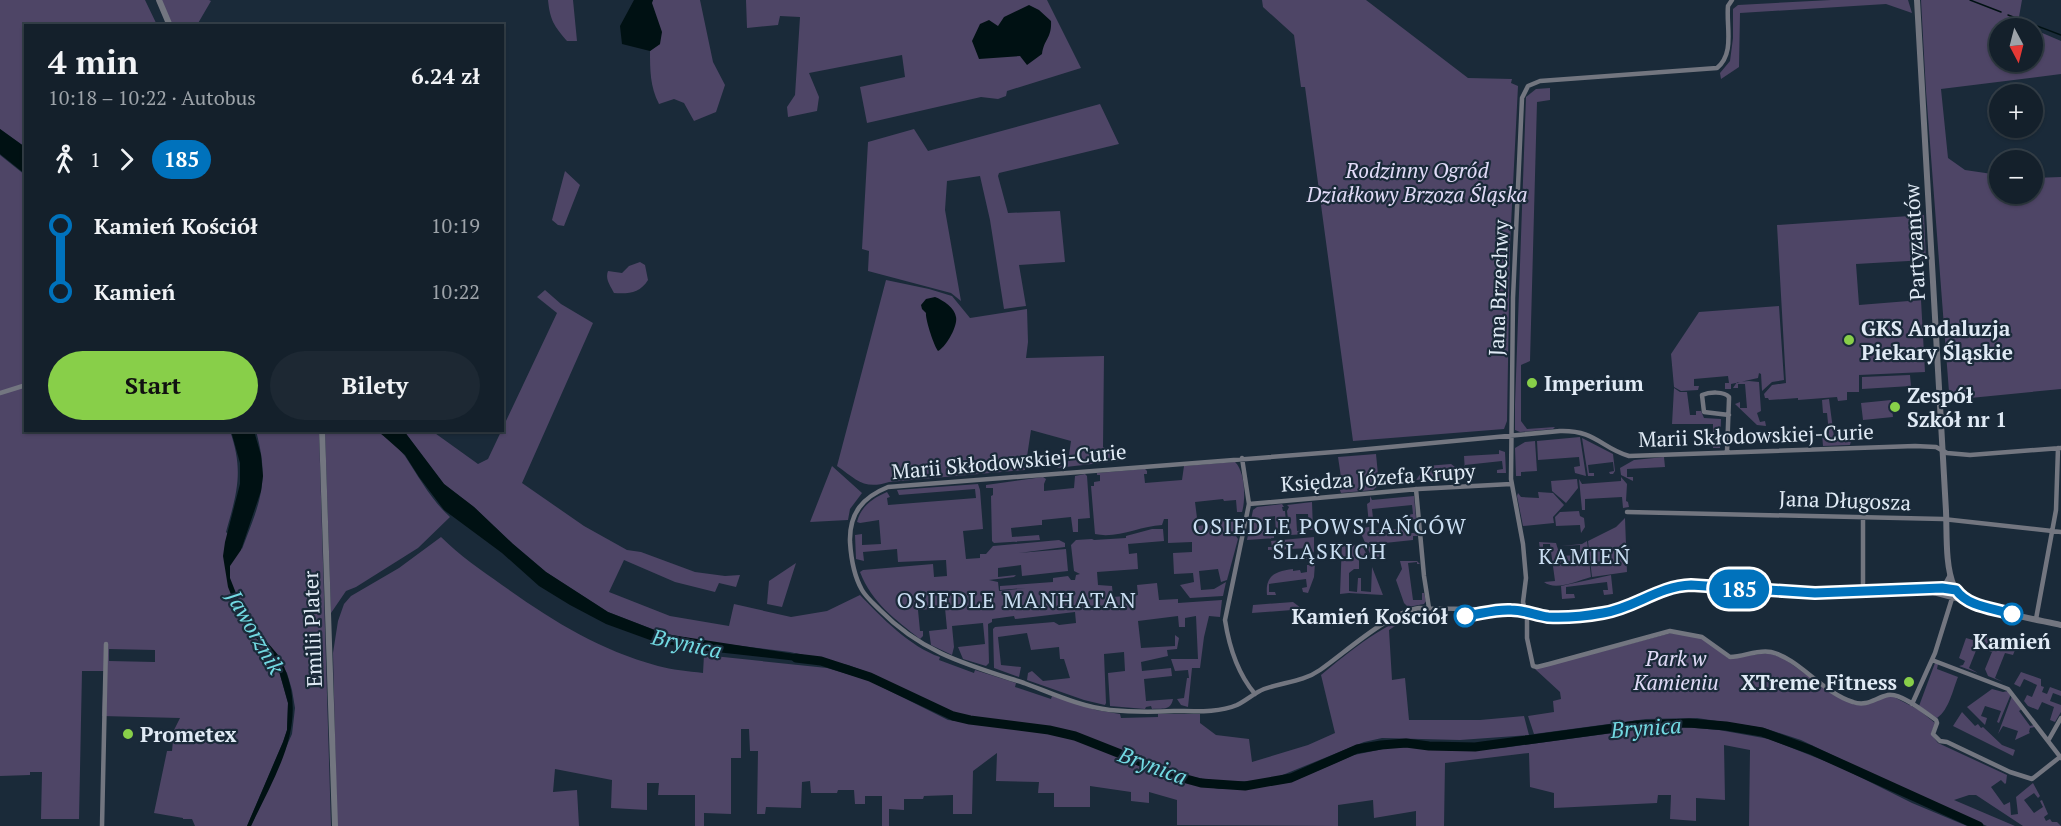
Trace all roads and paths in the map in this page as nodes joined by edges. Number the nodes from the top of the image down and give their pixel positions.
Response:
1 (159, 0) edge
2 (1732, 0) edge
3 (1917, 0) edge
4 (169, 24) edge
5 (24, 384) edge
6 (0, 393) edge
7 (1728, 415) junction
8 (322, 432) edge
9 (1512, 436) junction
10 (2060, 448) edge
11 (1943, 450) junction
12 (1727, 452) junction
13 (1242, 459) junction
14 (1511, 484) junction
15 (1416, 489) junction
16 (1249, 504) junction
17 (1627, 512) dead end
18 (1863, 517) junction
19 (1946, 519) junction
20 (2053, 531) junction
21 (2061, 532) edge
22 (1951, 574) junction
23 (1938, 588) junction
24 (1863, 590) junction
25 (1924, 590) junction
26 (1953, 594) junction
27 (1429, 608) junction
28 (1525, 612) junction
29 (2036, 619) junction
30 (2061, 625) edge
31 (106, 644) dead end
32 (1932, 660) junction
33 (1256, 694) junction
34 (1912, 704) junction
35 (2061, 718) edge
36 (2048, 741) junction
37 (2060, 757) edge
38 (102, 826) edge
39 (335, 826) edge

1 - 4 street
2 - 9 street, Jana Brzechwy
3 - 11 street, Partyzantów
5 - 6 street
7 - 7 street
7 - 12 street
8 - 39 street, Emilii Plater
9 - 12 street, Marii Skłodowskiej-Curie
9 - 13 street, Marii Skłodowskiej-Curie
9 - 14 street, Jana Brzechwy
10 - 11 street, Marii Skłodowskiej-Curie
10 - 20 street
11 - 12 street, Marii Skłodowskiej-Curie
11 - 19 street, Partyzantów
13 - 16 street
13 - 33 street, Marii Skłodowskiej-Curie
14 - 15 street, Księdza Józefa Krupy
14 - 28 street, Jana Brzechwy
15 - 16 street, Księdza Józefa Krupy
15 - 27 street
16 - 33 street
17 - 18 street, Jana Długosza
18 - 19 street, Jana Długosza
18 - 24 street
19 - 20 street, Jana Długosza
19 - 22 street, Partyzantów
20 - 21 street, Jana Długosza
20 - 29 street
22 - 23 street
22 - 26 street, Partyzantów
23 - 25 street
23 - 26 street
24 - 25 street, Marii Skłodowskiej-Curie
24 - 28 street, Marii Skłodowskiej-Curie
25 - 26 street
26 - 29 street
26 - 32 street
27 - 28 street, Marii Skłodowskiej-Curie
27 - 33 street, Marii Skłodowskiej-Curie
28 - 34 street, Jana Brzechwy
29 - 30 street
31 - 38 street
32 - 34 street
32 - 36 street
34 - 37 street
35 - 36 street
36 - 37 street

